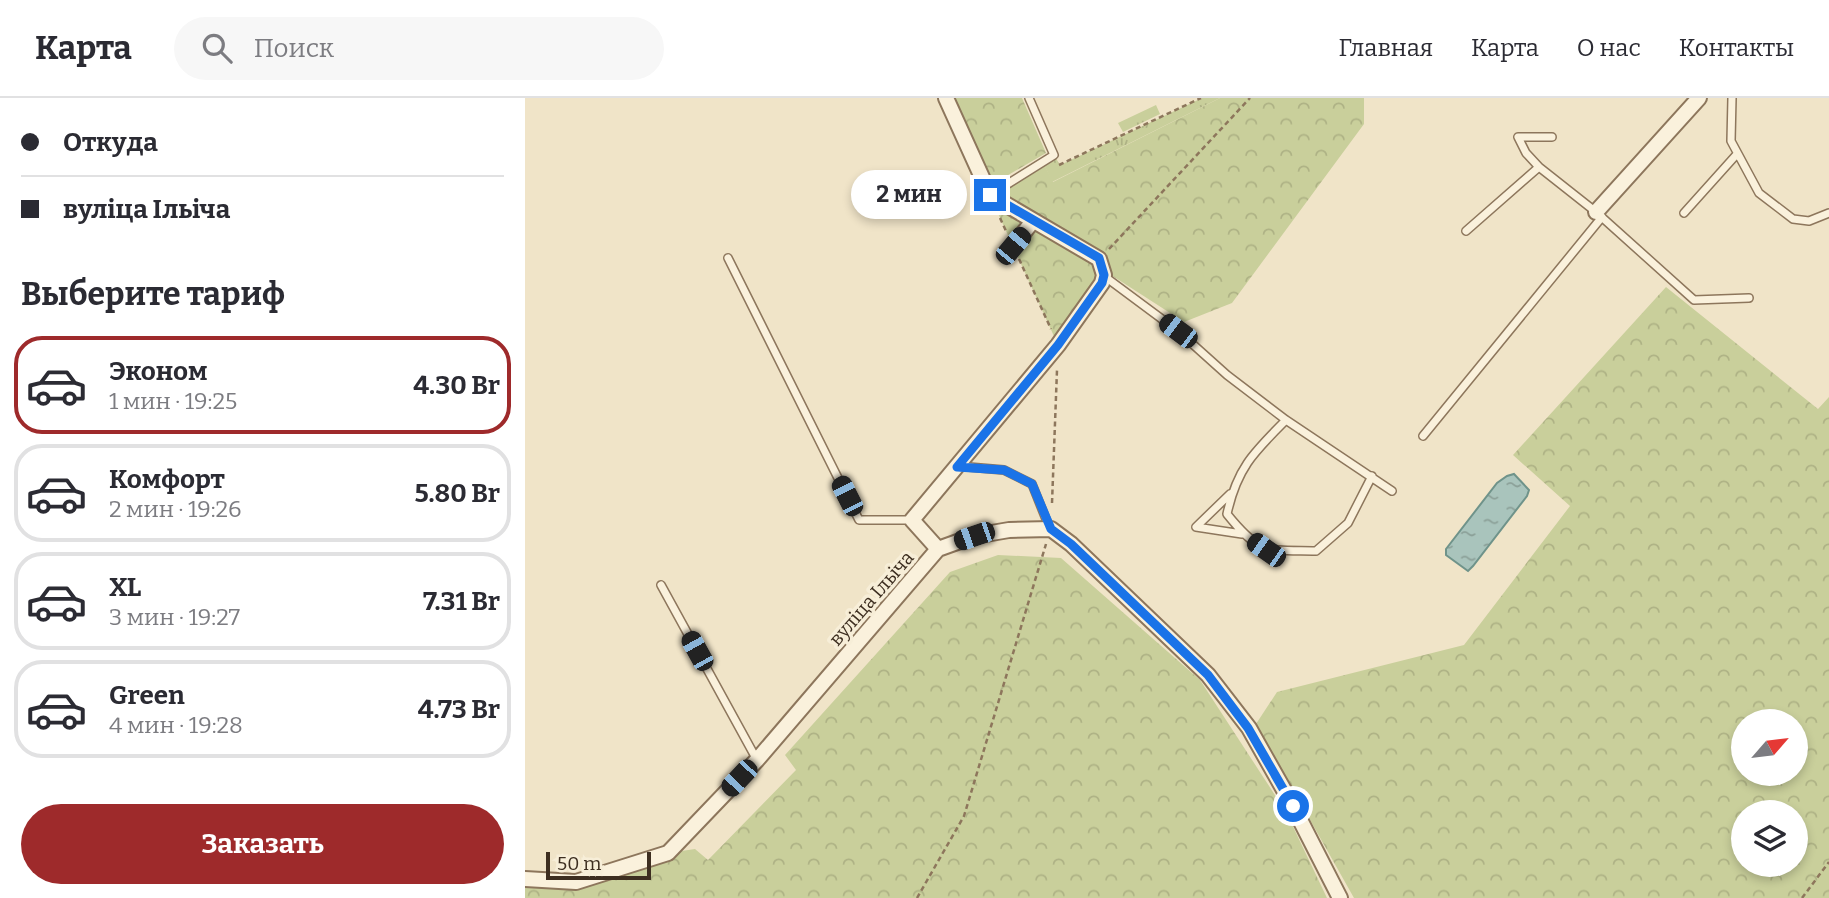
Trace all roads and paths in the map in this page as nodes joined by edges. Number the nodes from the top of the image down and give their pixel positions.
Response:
1 (946, 98) edge
2 (1029, 98) edge
3 (1201, 98) edge
4 (1250, 98) edge
5 (1699, 98) edge
6 (1732, 98) edge
7 (1552, 137) dead end
8 (1054, 155) junction
9 (1737, 155) junction
10 (1539, 167) junction
11 (990, 195) junction
12 (1684, 213) dead end
13 (1829, 213) edge
14 (1599, 215) junction
15 (1033, 221) junction
16 (1466, 231) dead end
17 (1013, 246) dead end
18 (728, 258) dead end
19 (1099, 258) junction
20 (1104, 275) junction
21 (1749, 298) dead end
22 (1286, 420) junction
23 (1423, 436) dead end
24 (957, 467) junction
25 (1372, 476) junction
26 (1392, 491) dead end
27 (1232, 493) junction
28 (912, 520) junction
29 (1051, 529) junction
30 (1243, 534) junction
31 (938, 549) junction
32 (661, 586) dead end
33 (757, 760) junction
34 (1829, 862) edge
35 (525, 879) edge
36 (917, 898) edge
37 (1340, 898) edge
38 (1802, 898) edge

1 - 11 street
2 - 8 lane
3 - 8 path
4 - 19 path
5 - 14 street
6 - 9 lane
7 - 10 lane
8 - 11 lane
9 - 12 lane
9 - 13 lane
10 - 14 lane
10 - 16 lane
11 - 15 street
14 - 21 lane
14 - 23 lane
15 - 17 street
15 - 19 street
18 - 28 lane
19 - 20 street
20 - 22 lane
20 - 24 street, вуліца Ільіча
22 - 25 lane
22 - 27 lane
24 - 28 street, вуліца Ільіча
24 - 29 lane
25 - 26 lane
25 - 30 lane
27 - 30 lane
27 - 30 lane
28 - 31 street, вуліца Ільіча
29 - 31 street
29 - 36 path
29 - 37 street
31 - 33 street, вуліца Ільіча
32 - 33 lane
33 - 35 street, вуліца Ільіча
34 - 38 path

